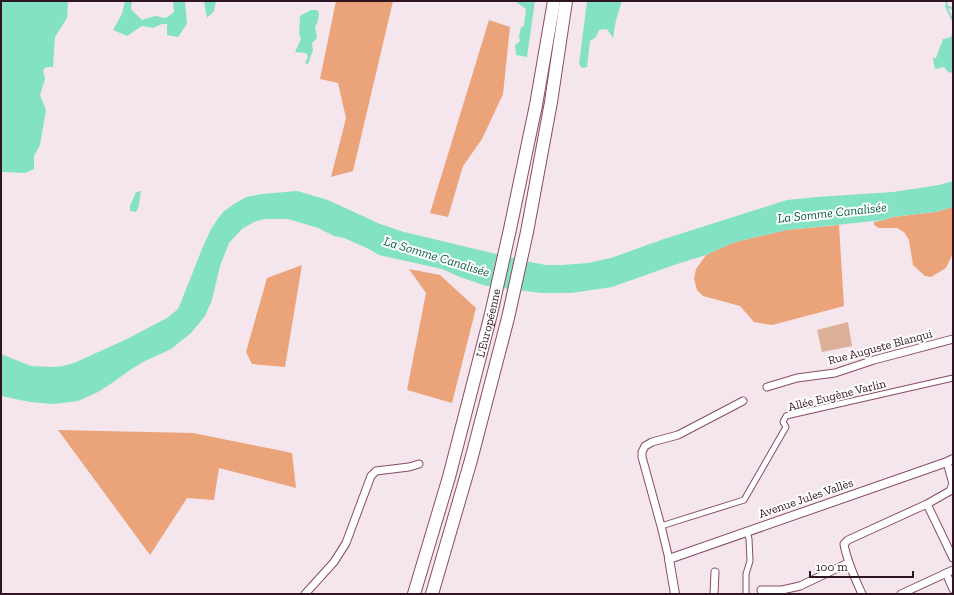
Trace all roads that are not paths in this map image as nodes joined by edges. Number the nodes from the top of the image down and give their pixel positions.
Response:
1 (554, 1) edge
2 (566, 1) edge
3 (953, 339) edge
4 (953, 378) edge
5 (767, 387) dead end
6 (743, 401) dead end
7 (951, 461) edge
8 (419, 464) dead end
9 (927, 504) junction
10 (661, 526) junction
11 (746, 532) junction
12 (953, 558) edge
13 (669, 559) junction
14 (848, 563) junction
15 (715, 572) dead end
16 (949, 572) edge
17 (953, 589) edge
18 (761, 590) dead end
19 (305, 594) edge
20 (414, 594) edge
21 (432, 594) edge
22 (675, 594) edge
23 (714, 594) edge
24 (746, 594) edge
25 (862, 594) edge
26 (901, 594) edge

1 - 20 highway, L'Européenne
2 - 21 highway, L'Européenne
3 - 5 street, Rue Auguste Blanqui
4 - 10 street, Allée Eugène Varlin
6 - 10 street
7 - 9 street
7 - 11 street, Avenue Jules Vallès
8 - 19 street
9 - 12 street
9 - 14 street
10 - 13 street
11 - 13 street, Avenue Jules Vallès
11 - 24 street
13 - 22 street
14 - 18 street
14 - 25 street
15 - 23 street
16 - 17 street
16 - 26 street

